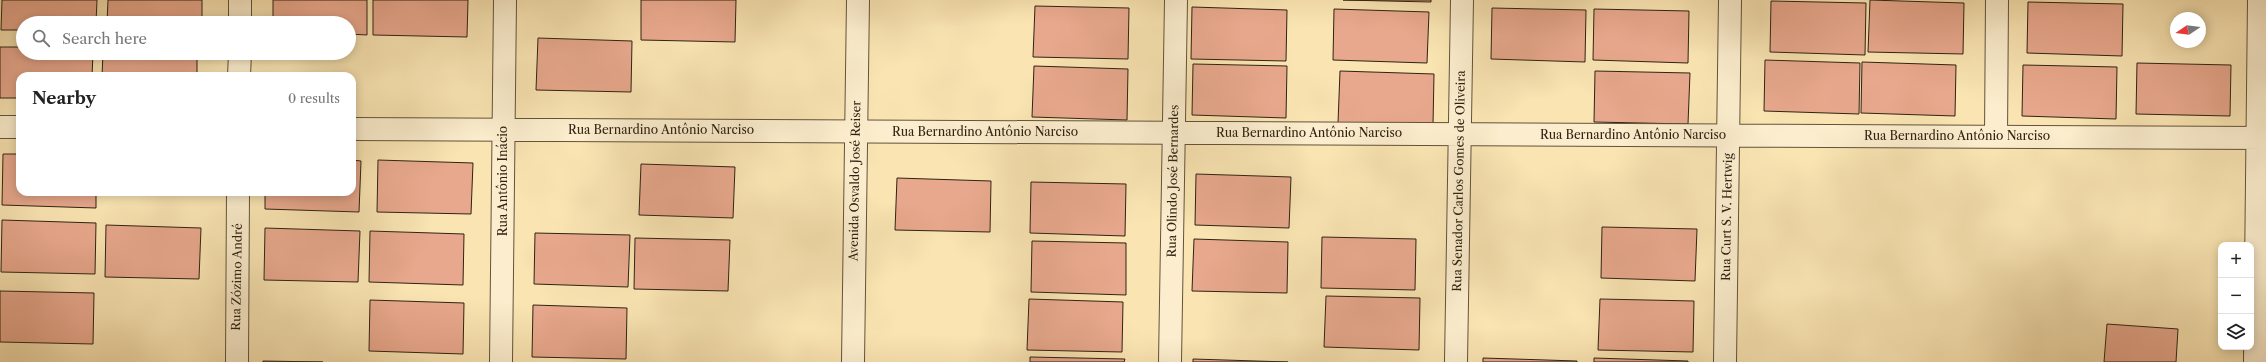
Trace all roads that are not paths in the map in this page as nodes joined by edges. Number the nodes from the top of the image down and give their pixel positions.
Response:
1 (240, 0) edge
2 (505, 0) edge
3 (858, 0) edge
4 (1176, 0) edge
5 (1462, 0) edge
6 (1730, 0) edge
7 (1997, 0) edge
8 (2259, 0) edge
9 (240, 16) edge
10 (240, 60) edge
11 (239, 72) edge
12 (0, 127) edge
13 (16, 127) edge
14 (356, 129) edge
15 (503, 129) junction
16 (856, 131) junction
17 (1174, 133) junction
18 (1460, 134) junction
19 (1728, 135) junction
20 (1996, 136) junction
21 (2262, 138) edge
22 (238, 196) edge
23 (237, 362) edge
24 (501, 362) edge
25 (853, 362) edge
26 (1170, 362) edge
27 (1456, 362) edge
28 (1725, 362) edge
29 (2255, 362) edge

1 - 9 street
2 - 15 street, Rua Antônio Inácio
3 - 16 street, Avenida Osvaldo José Reiser
4 - 17 street, Rua Olindo José Bernardes
5 - 18 street, Rua Senador Carlos Gomes de Oliveira
6 - 19 street, Rua Curt S. V. Hertwig
7 - 20 street
8 - 21 street
10 - 11 street
12 - 13 street
14 - 15 street, Rua Bernardino Antônio Narciso
15 - 16 street, Rua Bernardino Antônio Narciso
15 - 24 street, Rua Antônio Inácio
16 - 17 street, Rua Bernardino Antônio Narciso
16 - 25 street, Avenida Osvaldo José Reiser
17 - 18 street, Rua Bernardino Antônio Narciso
17 - 26 street, Rua Olindo José Bernardes
18 - 19 street, Rua Bernardino Antônio Narciso
18 - 27 street, Rua Senador Carlos Gomes de Oliveira
19 - 20 street, Rua Bernardino Antônio Narciso
19 - 28 street, Rua Curt S. V. Hertwig
20 - 21 street, Rua Bernardino Antônio Narciso
21 - 29 street
22 - 23 street, Rua Zózimo André

